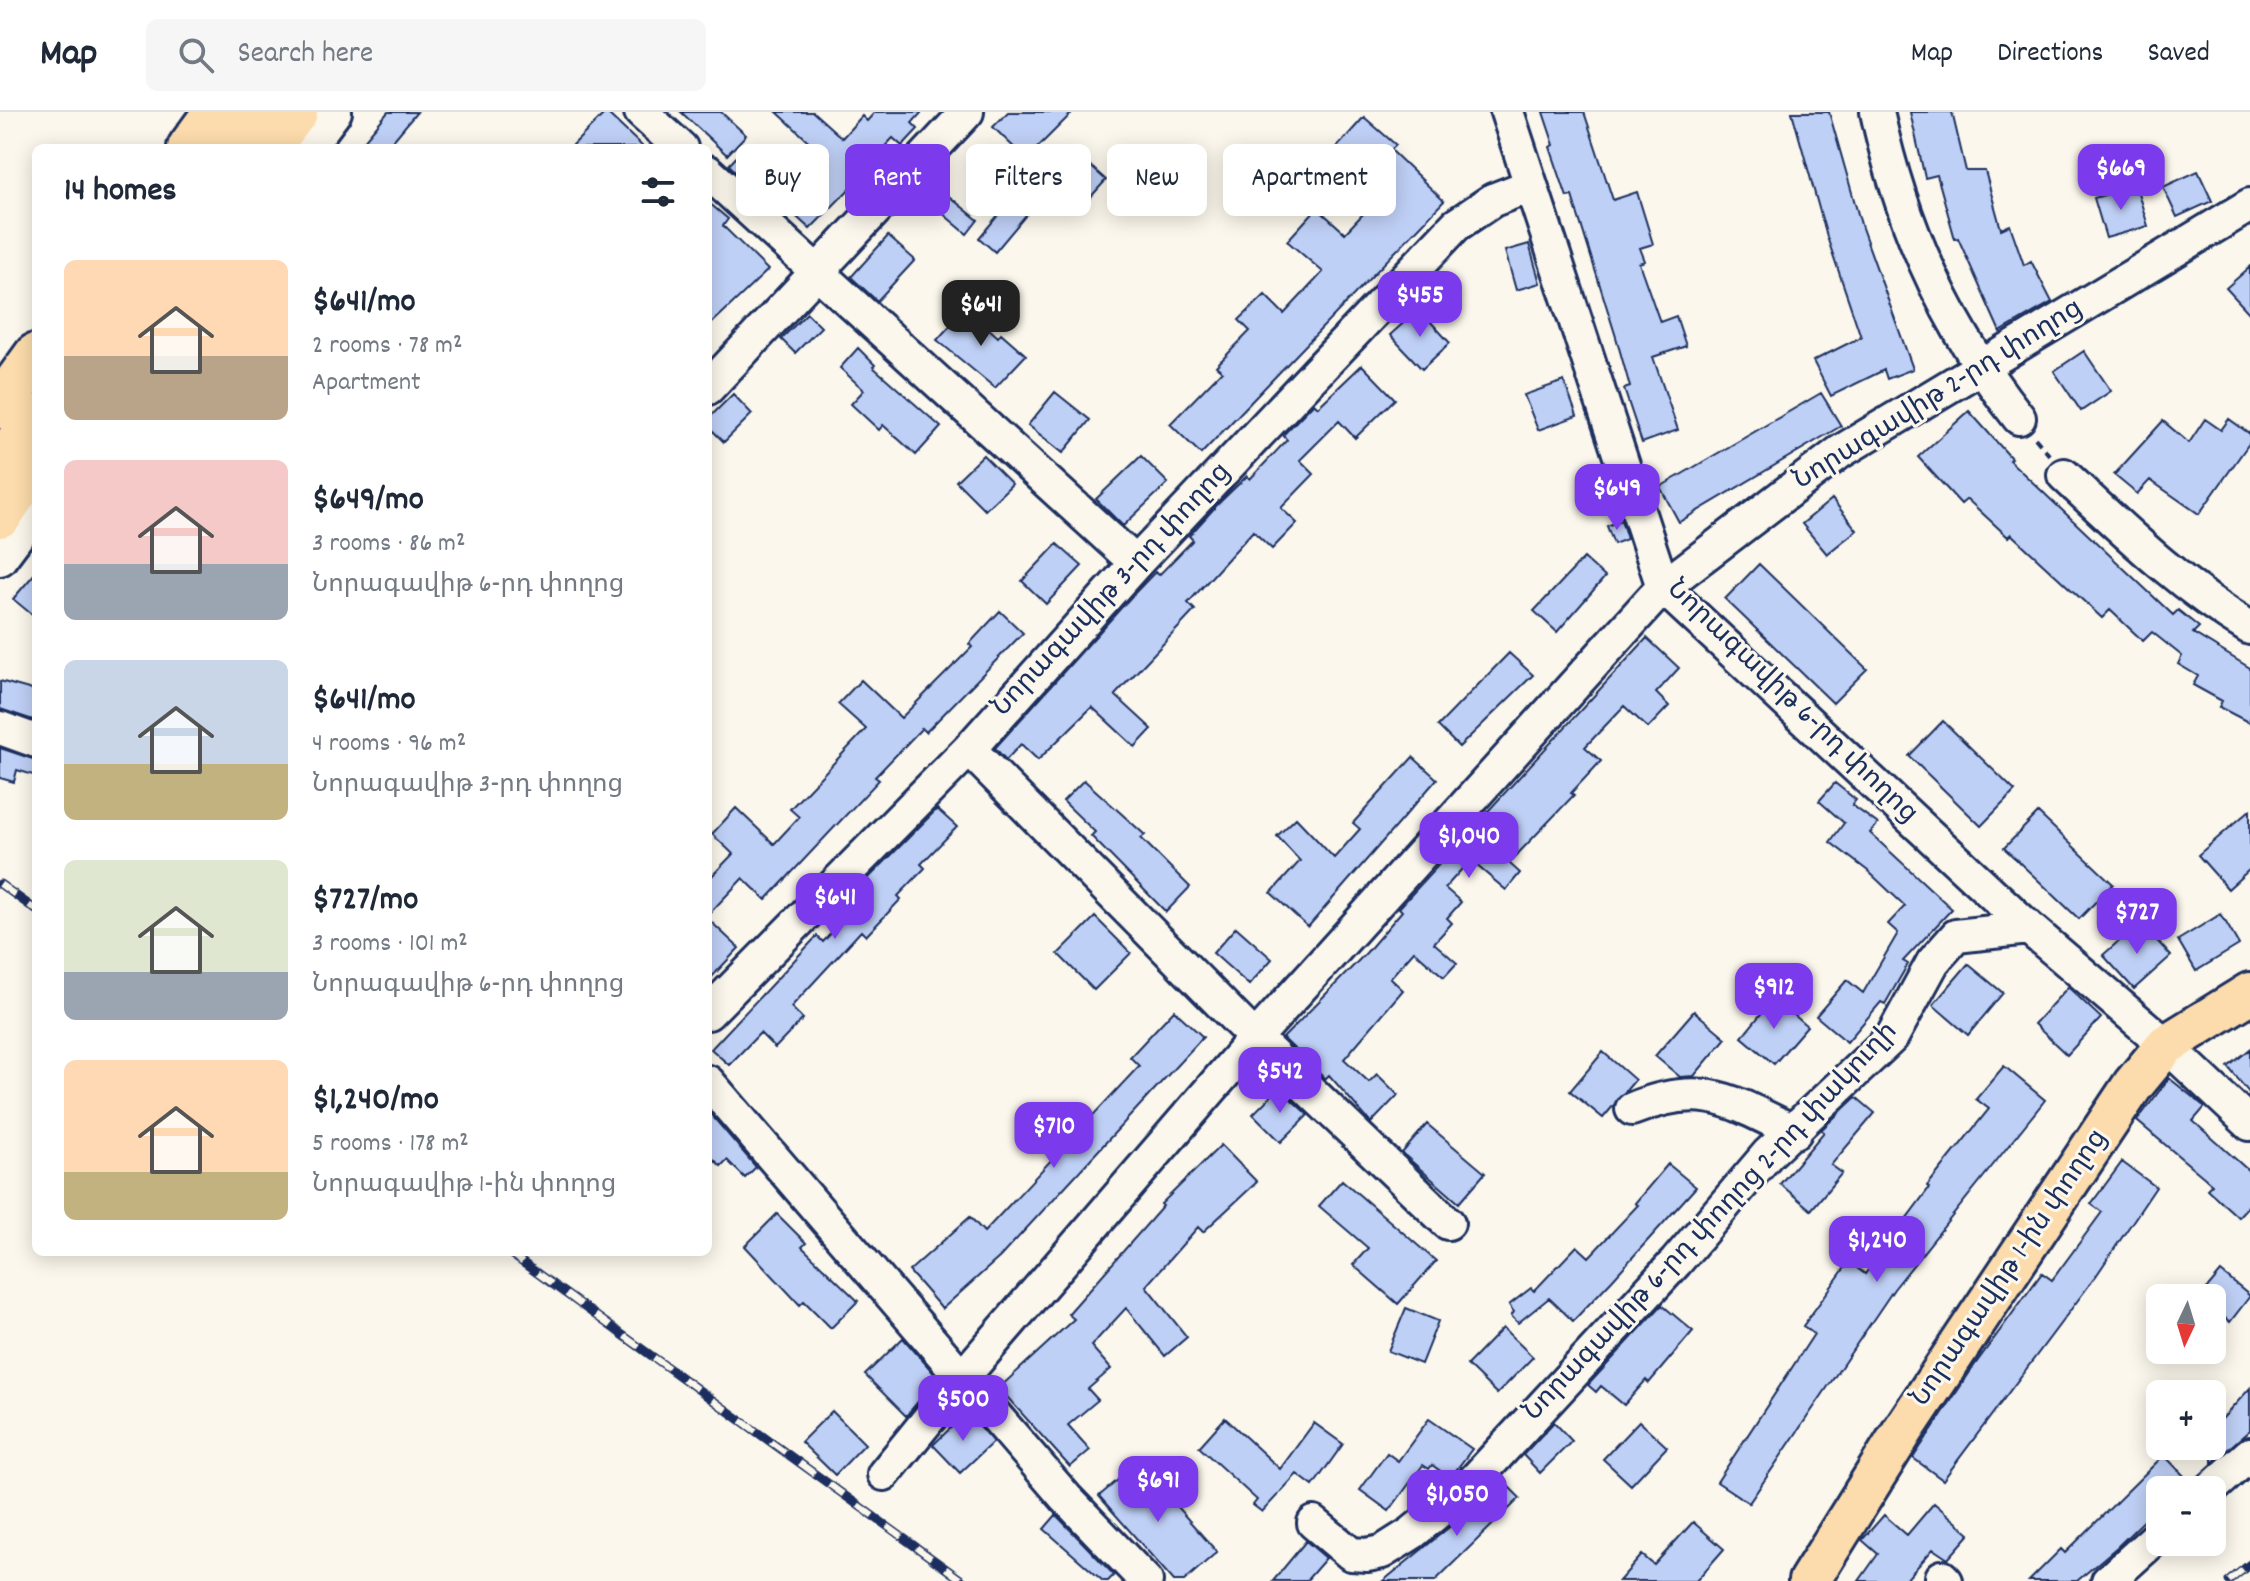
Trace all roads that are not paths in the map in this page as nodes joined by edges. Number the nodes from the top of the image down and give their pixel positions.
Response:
1 (216, 112) edge
2 (260, 112) edge
3 (295, 112) edge
4 (335, 112) edge
5 (641, 112) edge
6 (967, 112) edge
7 (1507, 112) edge
8 (1877, 112) edge
9 (193, 144) edge
10 (236, 144) edge
11 (271, 144) edge
12 (311, 144) edge
13 (677, 144) edge
14 (712, 176) edge
15 (1529, 186) junction
16 (2250, 205) edge
17 (820, 272) junction
18 (32, 362) edge
19 (1979, 368) junction
20 (712, 384) edge
21 (0, 406) edge
22 (2019, 418) road end
23 (32, 423) edge
24 (0, 467) edge
25 (32, 467) edge
26 (2064, 475) road end
27 (0, 515) edge
28 (32, 516) edge
29 (0, 559) edge
30 (1136, 563) junction
31 (1663, 587) junction
32 (2250, 628) edge
33 (0, 728) edge
34 (32, 740) edge
35 (969, 749) junction
36 (2029, 928) junction
37 (2250, 993) edge
38 (712, 1009) edge
39 (1255, 1038) junction
40 (2166, 1045) junction
41 (712, 1087) edge
42 (1632, 1109) dead end
43 (2250, 1124) edge
44 (1795, 1132) junction
45 (1448, 1223) dead end
46 (962, 1378) junction
47 (2250, 1454) edge
48 (884, 1474) dead end
49 (2226, 1476) edge
50 (1314, 1523) dead end
51 (2146, 1547) edge
52 (1146, 1581) edge
53 (1809, 1581) edge
54 (2108, 1581) edge

1 - 9 highway
2 - 10 highway
3 - 11 highway
4 - 12 street
5 - 13 street
6 - 17 street
7 - 15 street, Նորագավիթ 6-րդ փողոց
8 - 19 street
14 - 17 street
15 - 30 street, Նորագավիթ 3-րդ փողոց
15 - 31 street, Նորագավիթ 6-րդ փողոց
16 - 19 street, Նորագավիթ 2-րդ փողոց
17 - 20 street
17 - 30 street
18 - 21 highway
19 - 22 street
19 - 31 street, Նորագավիթ 2-րդ փողոց
23 - 24 highway
25 - 27 highway
26 - 32 street
28 - 29 street
30 - 35 street, Նորագավիթ 3-րդ փողոց
31 - 36 street, Նորագավիթ 6-րդ փողոց
31 - 39 street, Նորագավիթ 2-րդ փողոց
33 - 34 street
35 - 38 street, Նորագավիթ 3-րդ փողոց
35 - 39 street
36 - 40 street, Նորագավիթ 6-րդ փողոց
36 - 44 street, Նորագավիթ 6-րդ փողոց 2-րդ փակուղի
37 - 40 main road, Նորագավիթ 1-ին փողոց
39 - 45 street
39 - 46 street, Նորագավիթ 2-րդ փողոց
40 - 43 street, Նորագավիթ 6-րդ փողոց
40 - 53 main road, Նորագավիթ 1-ին փողոց
41 - 46 street
42 - 44 street
44 - 50 street, Նորագավիթ 6-րդ փողոց 2-րդ փակուղի
46 - 48 street, Նորագավիթ 2-րդ փողոց
46 - 52 street
47 - 49 street
51 - 54 street

